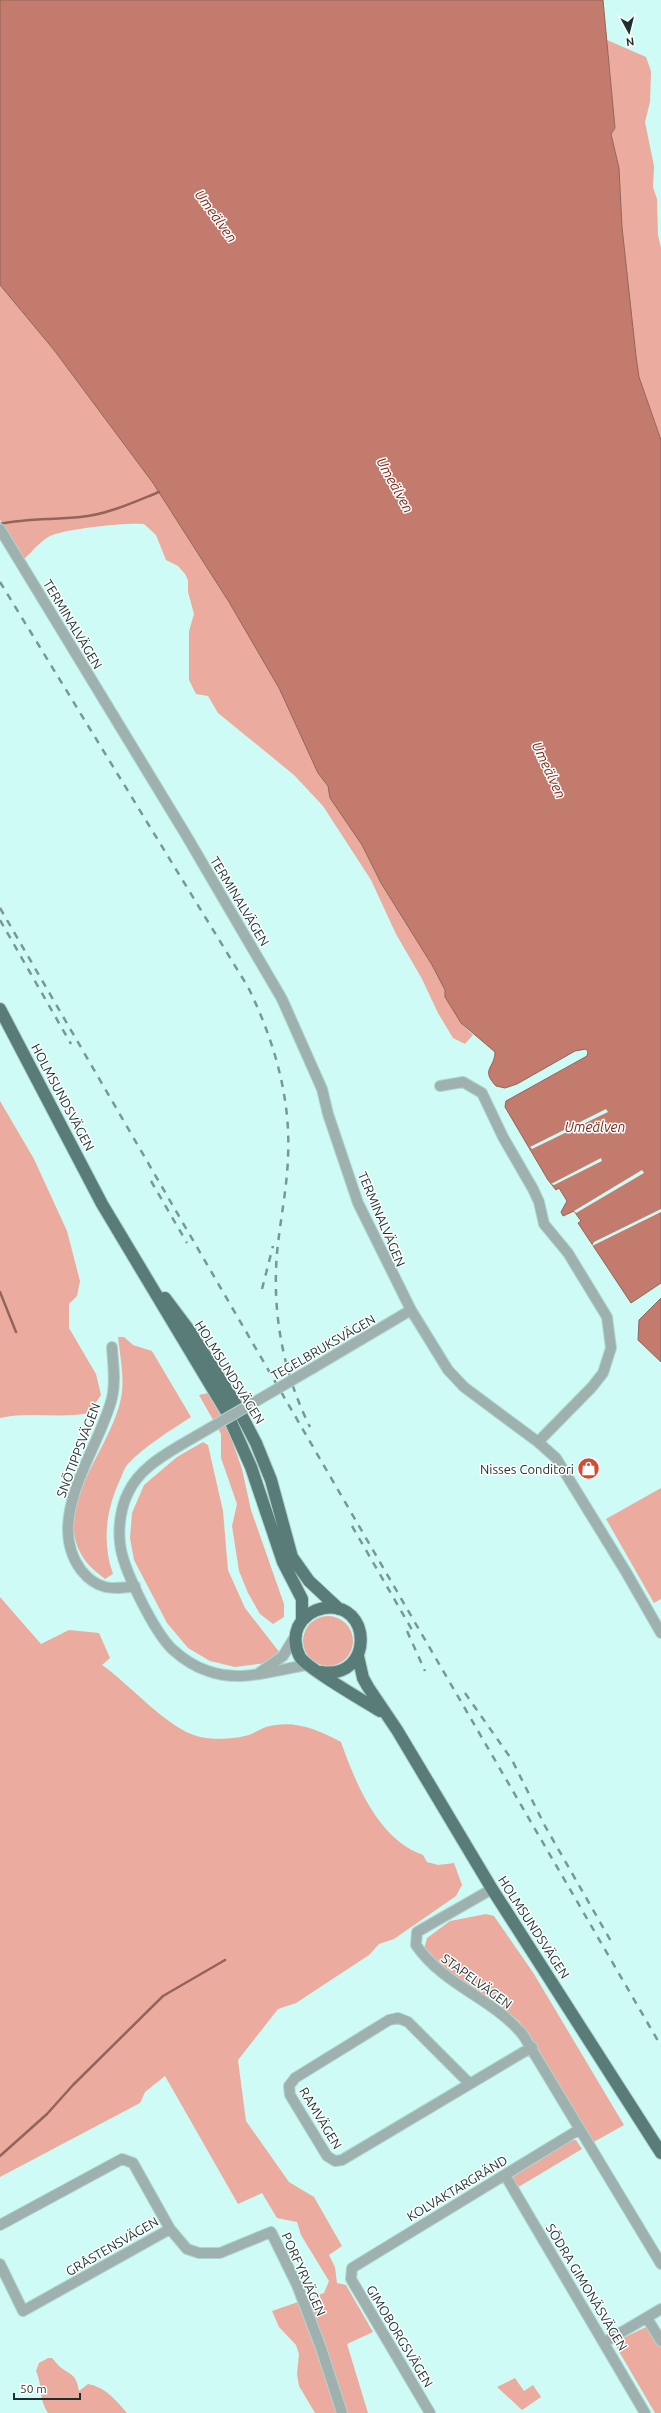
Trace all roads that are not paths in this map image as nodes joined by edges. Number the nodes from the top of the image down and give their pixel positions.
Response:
1 (0, 529) edge
2 (0, 1009) edge
3 (440, 1086) dead end
4 (135, 1261) junction
5 (411, 1310) junction
6 (112, 1347) dead end
7 (538, 1442) junction
8 (135, 1586) junction
9 (339, 1609) junction
10 (302, 1621) junction
11 (661, 1633) edge
12 (296, 1635) junction
13 (358, 1656) junction
14 (307, 1665) junction
15 (321, 1672) junction
16 (259, 1674) junction
17 (386, 1716) junction
18 (492, 1889) junction
19 (532, 2047) junction
20 (469, 2083) junction
21 (580, 2129) junction
22 (661, 2153) edge
23 (505, 2175) junction
24 (0, 2224) edge
25 (170, 2229) junction
26 (0, 2264) edge
27 (661, 2264) edge
28 (351, 2272) joint
29 (661, 2309) edge
30 (647, 2318) junction
31 (661, 2341) edge
32 (605, 2342) junction
33 (342, 2413) edge
34 (430, 2413) edge
35 (645, 2413) edge

1 - 5 street, TERMINALVÄGEN
2 - 4 main road, HOLMSUNDSVÄGEN
3 - 7 street
4 - 9 main road, HOLMSUNDSVÄGEN
4 - 10 main road, HOLMSUNDSVÄGEN
5 - 7 street
5 - 8 street, TEGELBRUKSVÄGEN, bridge
6 - 8 street, SNÖTIPPSVÄGEN
7 - 11 street
8 - 16 street, TEGELBRUKSVÄGEN
9 - 10 main road, HOLMSUNDSVÄGEN
9 - 13 main road, HOLMSUNDSVÄGEN
10 - 12 main road, HOLMSUNDSVÄGEN
12 - 14 main road
12 - 16 street
13 - 15 main road
13 - 17 main road, HOLMSUNDSVÄGEN
14 - 15 main road, HOLMSUNDSVÄGEN
14 - 16 street, TEGELBRUKSVÄGEN
15 - 17 main road, HOLMSUNDSVÄGEN
17 - 18 main road, HOLMSUNDSVÄGEN
18 - 19 street, STAPELVÄGEN
18 - 22 main road, HOLMSUNDSVÄGEN
19 - 20 street, RAMVÄGEN
19 - 21 street
20 - 20 street, RAMVÄGEN
21 - 23 street, KOLVAKTARGRÄND
21 - 27 street
23 - 28 street, KOLVAKTARGRÄND
23 - 32 street, SÖDRA GIMONÄSVÄGEN
24 - 25 street, GRÅSTENSVÄGEN
25 - 26 street, GRÅSTENSVÄGEN
25 - 33 street, PORFYRVÄGEN
28 - 34 street, GIMOBORGSVÄGEN
29 - 30 street
30 - 31 street
30 - 32 street
32 - 35 street, SÖDRA GIMONÄSVÄGEN

